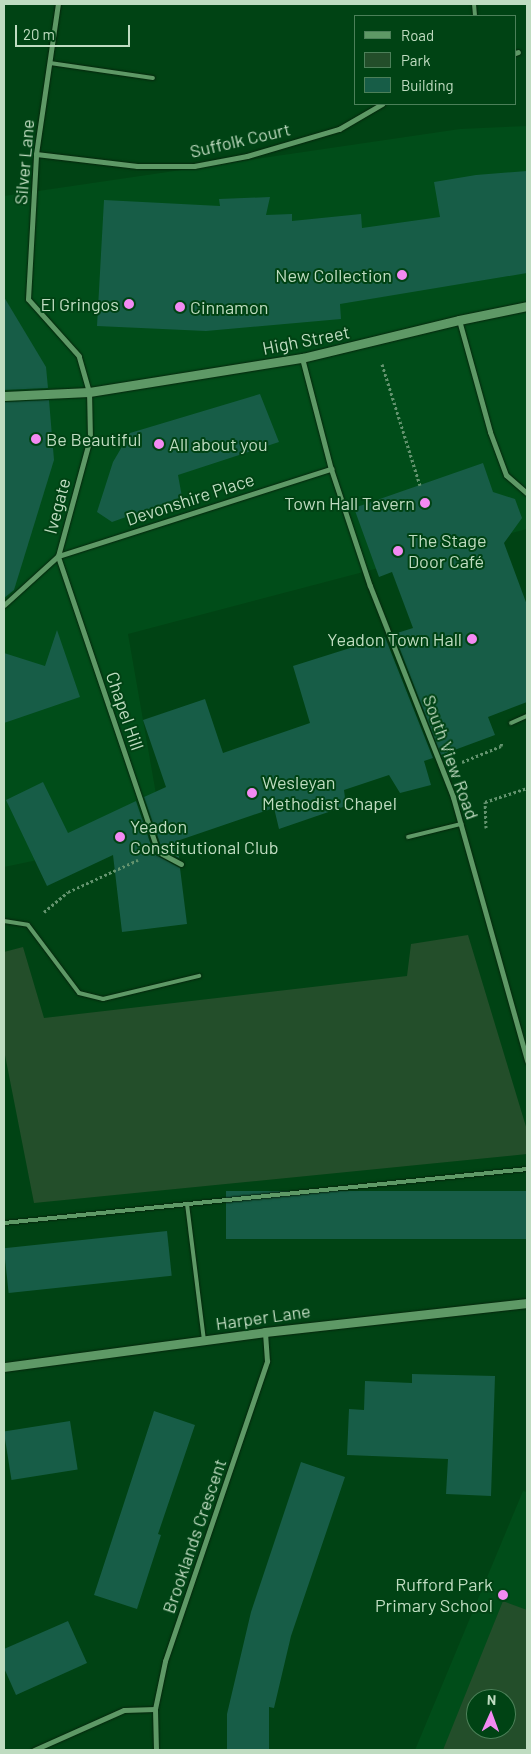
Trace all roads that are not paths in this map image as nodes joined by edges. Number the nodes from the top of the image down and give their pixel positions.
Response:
1 (58, 4) edge
2 (50, 63) junction
3 (153, 78) dead end
4 (380, 105) edge
5 (36, 154) junction
6 (527, 306) edge
7 (459, 320) junction
8 (302, 358) junction
9 (89, 392) junction
10 (4, 396) edge
11 (331, 469) junction
12 (527, 494) edge
13 (58, 556) junction
14 (4, 605) edge
15 (527, 716) edge
16 (511, 723) road end
17 (461, 824) junction
18 (408, 837) dead end
19 (181, 864) dead end
20 (4, 921) edge
21 (199, 976) dead end
22 (527, 1061) edge
23 (527, 1169) edge
24 (187, 1204) junction
25 (4, 1222) edge
26 (527, 1303) edge
27 (265, 1332) junction
28 (204, 1342) junction
29 (4, 1367) edge
30 (154, 1709) junction
31 (34, 1750) edge
32 (156, 1750) edge

1 - 2 street, Silver Lane
2 - 3 lane
2 - 5 street, Silver Lane
4 - 5 street, Suffolk Court
5 - 9 street, Silver Lane
6 - 7 street, High Street
7 - 8 street, High Street
7 - 12 street
8 - 9 street, High Street
8 - 11 street, South View Road
9 - 10 street, High Street
9 - 13 street, Ivegate
11 - 13 street, Devonshire Place
11 - 17 street, South View Road
13 - 14 street, Ivegate
13 - 19 street, Chapel Hill
15 - 16 lane
17 - 18 lane
17 - 22 street, South View Road
20 - 21 lane
23 - 24 lane
24 - 25 lane
24 - 28 lane
26 - 27 street, Harper Lane
27 - 28 street, Harper Lane
27 - 30 street, Brooklands Crescent
28 - 29 street, Harper Lane
30 - 31 street
30 - 32 street, Brooklands Crescent

